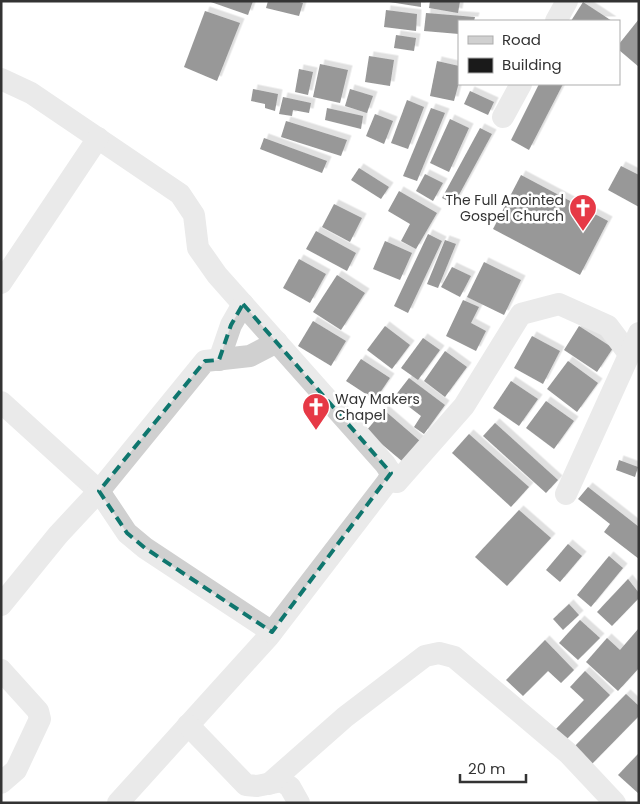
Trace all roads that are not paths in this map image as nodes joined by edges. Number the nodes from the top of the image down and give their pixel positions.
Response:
1 (567, 1) edge
2 (557, 20) edge
3 (1, 79) edge
4 (520, 85) edge
5 (503, 117) dead end
6 (98, 138) junction
7 (1, 283) edge
8 (243, 304) junction
9 (639, 333) edge
10 (277, 342) junction
11 (629, 354) junction
12 (219, 360) junction
13 (1, 402) edge
14 (388, 481) junction
15 (99, 491) junction
16 (566, 494) dead end
17 (1, 605) edge
18 (272, 632) junction
19 (1, 670) edge
20 (188, 725) junction
21 (1, 783) edge
22 (269, 784) junction
23 (609, 801) edge
24 (118, 803) edge
25 (299, 803) edge

1 - 2 street
3 - 6 street
4 - 5 street
6 - 7 street
6 - 8 street
8 - 10 street
8 - 12 street
9 - 11 street
10 - 12 street
10 - 14 street
11 - 14 street
11 - 16 street
12 - 15 street
13 - 15 street
14 - 18 street
15 - 17 street
15 - 18 street
18 - 20 street
19 - 21 street
20 - 22 street
20 - 24 street
22 - 23 street
22 - 25 street

